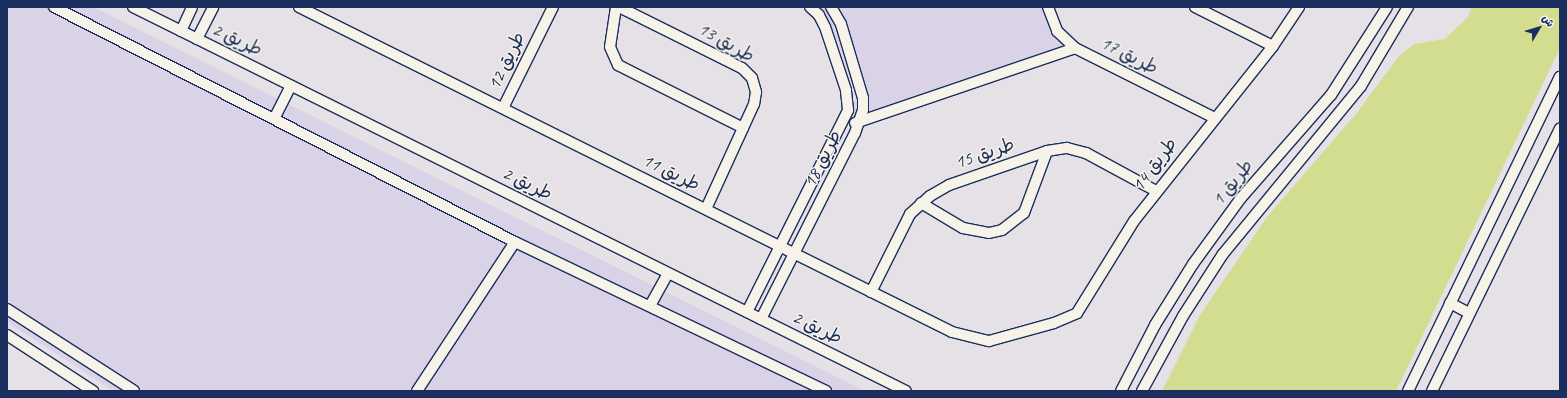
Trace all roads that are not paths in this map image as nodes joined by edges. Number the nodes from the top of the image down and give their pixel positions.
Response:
1 (54, 7) edge
2 (133, 7) edge
3 (192, 7) edge
4 (213, 7) edge
5 (553, 7) edge
6 (618, 7) edge
7 (831, 7) edge
8 (1048, 7) edge
9 (1195, 7) edge
10 (1299, 7) edge
11 (1387, 7) edge
12 (1408, 7) edge
13 (303, 8) edge
14 (817, 8) edge
15 (180, 31) junction
16 (197, 39) junction
17 (1273, 46) junction
18 (1075, 48) junction
19 (1560, 77) edge
20 (291, 86) junction
21 (503, 108) junction
22 (275, 117) junction
23 (1214, 117) junction
24 (860, 121) junction
25 (743, 128) junction
26 (840, 128) junction
27 (1560, 128) edge
28 (1047, 150) junction
29 (1156, 191) junction
30 (921, 202) junction
31 (706, 209) junction
32 (515, 242) junction
33 (780, 247) junction
34 (795, 254) junction
35 (668, 273) junction
36 (871, 292) junction
37 (1450, 303) junction
38 (651, 304) junction
39 (7, 308) edge
40 (747, 312) junction
41 (1470, 313) junction
42 (761, 319) junction
43 (1033, 330) joint
44 (7, 335) edge
45 (1436, 388) edge
46 (91, 390) edge
47 (134, 391) edge
48 (417, 391) edge
49 (826, 391) edge
50 (906, 391) edge
51 (1121, 391) edge
52 (1142, 391) edge
53 (1408, 391) edge

1 - 22 street
2 - 15 street, طريق 2
3 - 15 street
4 - 16 street
5 - 21 street, طريق 12
6 - 25 street
6 - 25 street, طريق 13
7 - 24 street, طريق 18
8 - 18 street, طريق 17
9 - 17 street
10 - 17 street, طريق 14
11 - 51 street, طريق 1
12 - 52 street, طريق 1
13 - 21 street, طريق 11
14 - 26 street, طريق 18
15 - 16 street, طريق 2
16 - 20 street, طريق 2
17 - 23 street, طريق 14
18 - 23 street, طريق 17
18 - 24 street
19 - 37 street
20 - 22 street
20 - 35 street, طريق 2
21 - 31 street, طريق 11
22 - 32 street
23 - 29 street, طريق 14
24 - 26 street
24 - 34 street, طريق 18
25 - 31 street, طريق 13
26 - 33 street, طريق 18
27 - 41 street
28 - 29 street, طريق 15
28 - 30 street, طريق 15
28 - 30 street
29 - 43 street, طريق 14
30 - 36 street, طريق 15
31 - 33 street, طريق 11
32 - 38 street
32 - 48 street
33 - 34 street, طريق 11
33 - 40 street, طريق 18
34 - 36 street, طريق 11
34 - 42 street, طريق 18
35 - 38 street
35 - 40 street, طريق 2
36 - 43 street, طريق 11
37 - 41 street
37 - 53 street
38 - 49 street
39 - 47 street
40 - 42 street, طريق 2
41 - 45 street
42 - 50 street, طريق 2
44 - 46 street

